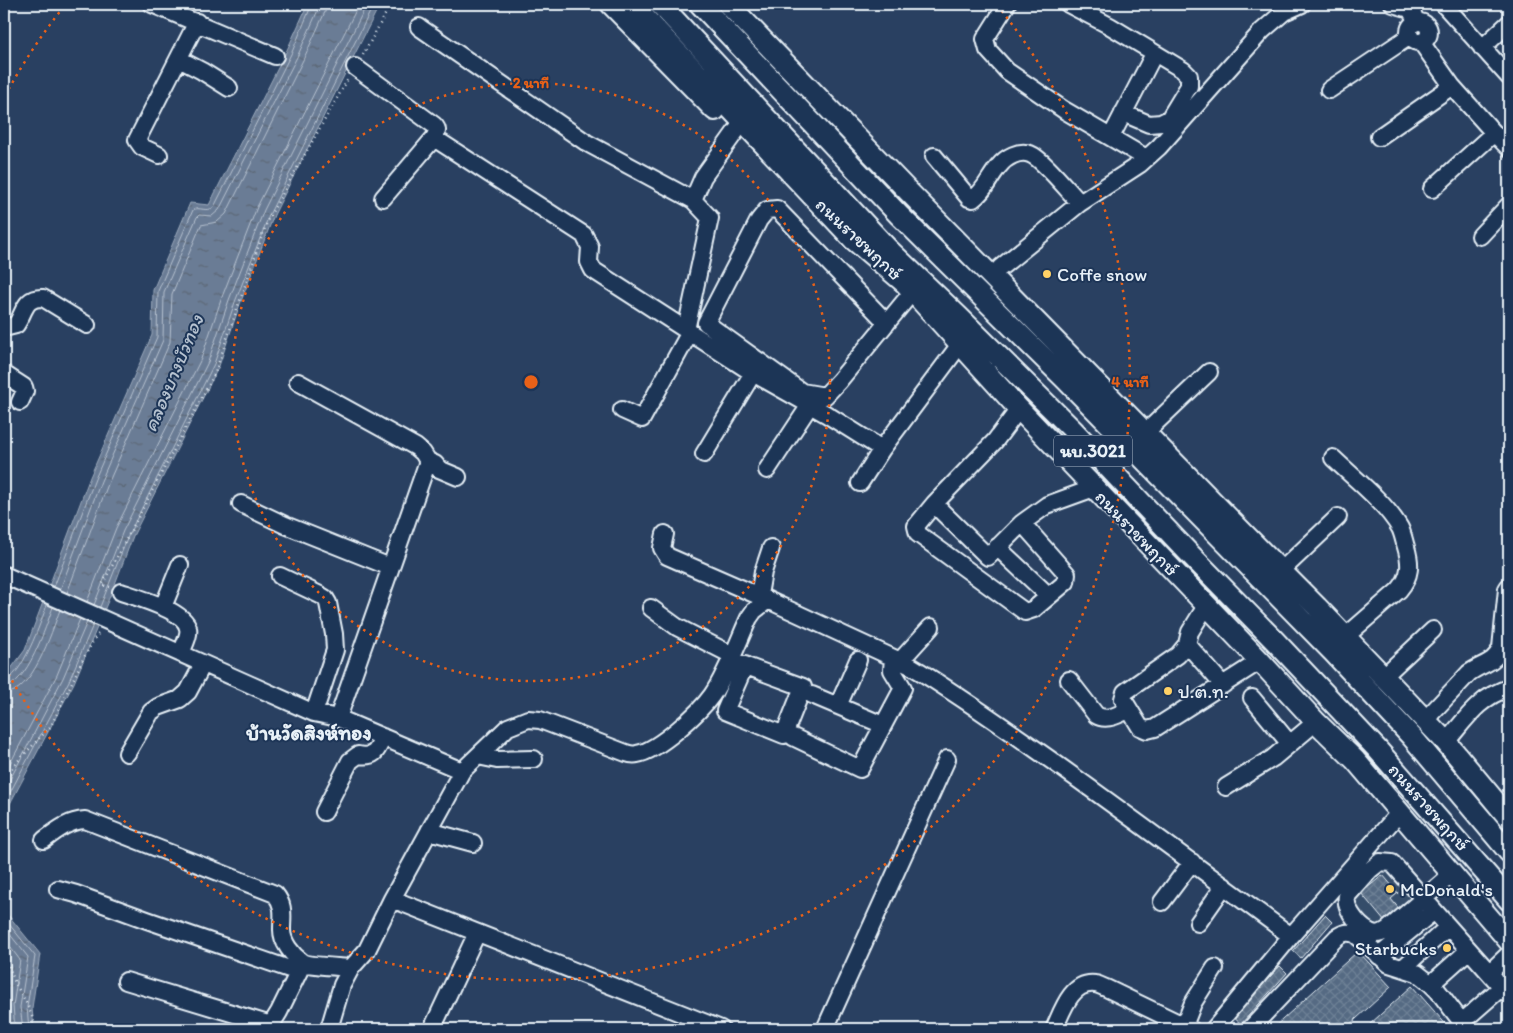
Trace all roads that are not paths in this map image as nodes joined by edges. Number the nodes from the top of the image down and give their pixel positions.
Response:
1 (152, 4) edge
2 (611, 4) edge
3 (632, 4) edge
4 (700, 4) edge
5 (728, 4) edge
6 (747, 4) edge
7 (1007, 4) edge
8 (1068, 4) edge
9 (1302, 4) edge
10 (1393, 4) edge
11 (1446, 5) edge
12 (664, 8) edge
13 (197, 22) junction
14 (1416, 23) edge
15 (1509, 23) edge
16 (419, 27) dead end
17 (1482, 48) junction
18 (1154, 54) junction
19 (275, 56) dead end
20 (179, 59) junction
21 (355, 67) road end
22 (1509, 77) edge
23 (1452, 86) junction
24 (229, 88) dead end
25 (1329, 90) dead end
26 (1123, 114) junction
27 (736, 131) junction
28 (1494, 133) junction
29 (1111, 137) junction
30 (1379, 137) dead end
31 (434, 138) junction
32 (1509, 148) edge
33 (159, 155) dead end
34 (934, 156) dead end
35 (1146, 158) junction
36 (1432, 189) dead end
37 (384, 198) dead end
38 (693, 200) junction
39 (1080, 203) junction
40 (1509, 205) edge
41 (1480, 236) dead end
42 (1000, 268) junction
43 (909, 287) junction
44 (887, 323) junction
45 (4, 325) edge
46 (87, 325) dead end
47 (688, 331) junction
48 (961, 344) junction
49 (1071, 357) junction
50 (1209, 372) dead end
51 (753, 373) junction
52 (4, 374) edge
53 (298, 382) dead end
54 (20, 402) dead end
55 (810, 405) junction
56 (1018, 409) junction
57 (622, 410) dead end
58 (1146, 432) junction
59 (882, 448) junction
60 (704, 454) dead end
61 (1333, 458) dead end
62 (428, 462) junction
63 (767, 470) dead end
64 (458, 477) dead end
65 (860, 483) dead end
66 (1094, 488) junction
67 (241, 504) dead end
68 (934, 504) junction
69 (1338, 517) dead end
70 (1022, 523) junction
71 (665, 534) dead end
72 (771, 548) dead end
73 (993, 552) junction
74 (1267, 557) junction
75 (180, 565) dead end
76 (390, 567) junction
77 (1281, 571) junction
78 (970, 572) junction
79 (4, 575) edge
80 (280, 576) dead end
81 (1509, 586) edge
82 (121, 592) road end
83 (1049, 596) junction
84 (764, 598) junction
85 (1206, 606) junction
86 (162, 607) junction
87 (651, 608) dead end
88 (931, 627) dead end
89 (1433, 630) dead end
90 (1275, 641) junction
91 (1187, 644) junction
92 (1339, 645) junction
93 (181, 654) junction
94 (736, 660) junction
95 (858, 660) dead end
96 (897, 660) junction
97 (1260, 661) junction
98 (203, 664) junction
99 (1383, 677) junction
100 (1069, 680) dead end
101 (1223, 685) junction
102 (1509, 688) edge
103 (812, 695) dead end
104 (1252, 698) dead end
105 (838, 706) junction
106 (1129, 710) junction
107 (314, 713) junction
108 (338, 718) junction
109 (1425, 720) junction
110 (1316, 722) junction
111 (883, 725) junction
112 (383, 737) junction
113 (794, 737) dead end
114 (1446, 742) junction
115 (1290, 744) junction
116 (127, 752) dead end
117 (478, 756) junction
118 (534, 759) dead end
119 (947, 759) dead end
120 (1355, 760) junction
121 (462, 771) junction
122 (1226, 787) dead end
123 (324, 812) dead end
124 (1400, 812) junction
125 (1509, 818) edge
126 (429, 831) junction
127 (44, 840) dead end
128 (473, 843) dead end
129 (1509, 852) edge
130 (1192, 862) junction
131 (1452, 874) junction
132 (1224, 886) junction
133 (58, 889) dead end
134 (392, 899) junction
135 (1509, 900) edge
136 (1162, 902) dead end
137 (1429, 905) junction
138 (1198, 923) dead end
139 (1448, 927) junction
140 (477, 933) junction
141 (1291, 936) junction
142 (1509, 941) edge
143 (1469, 950) junction
144 (1509, 954) edge
145 (1379, 956) junction
146 (301, 968) junction
147 (351, 968) junction
148 (1215, 968) dead end
149 (1404, 968) junction
150 (1490, 972) junction
151 (126, 981) dead end
152 (1431, 984) junction
153 (1506, 991) edge
154 (1465, 1026) edge
155 (270, 1027) edge
156 (1188, 1028) edge
157 (329, 1029) edge
158 (432, 1029) edge
159 (721, 1029) edge
160 (825, 1029) edge
161 (1054, 1029) edge
162 (1214, 1029) edge
163 (1250, 1029) edge

1 - 13 street
2 - 27 main road
3 - 43 main road, ถนนราชพฤกษ์ / นบ.3021
4 - 92 main road, ถนนราชพฤกษ์ / นบ.3021
5 - 49 main road, ถนนราชพฤกษ์ / นบ.3021
6 - 42 main road
7 - 29 street
8 - 18 street
9 - 35 street
10 - 14 street
11 - 14 street
11 - 17 street
12 - 90 main road, ถนนราชพฤกษ์ / นบ.3021
13 - 19 street
13 - 20 street
14 - 23 street
14 - 25 street
15 - 17 street
16 - 38 street
17 - 22 street
18 - 26 street
18 - 26 street
20 - 24 street
20 - 33 street
21 - 31 street
23 - 28 street
23 - 30 street
26 - 29 street
27 - 38 street
27 - 43 main road
28 - 32 street
28 - 36 street
29 - 35 street
31 - 37 street
31 - 47 street
34 - 39 street
35 - 39 street
38 - 47 street
39 - 42 street
40 - 41 street
42 - 49 main road
43 - 44 street
43 - 48 main road, ถนนราชพฤกษ์ / นบ.3021
44 - 44 street
45 - 46 street
47 - 51 street
47 - 57 street
48 - 56 main road, ถนนราชพฤกษ์ / นบ.3021
48 - 59 street
49 - 58 main road, ถนนราชพฤกษ์ / นบ.3021
50 - 58 street
51 - 55 street
51 - 60 street
52 - 54 street
53 - 62 street
55 - 59 street
55 - 63 street
56 - 66 main road, ถนนราชพฤกษ์ / นบ.3021
56 - 68 street
58 - 74 main road, ถนนราชพฤกษ์ / นบ.3021
59 - 65 street
61 - 92 street
62 - 64 street
62 - 76 street
66 - 70 street
66 - 85 main road, ถนนราชพฤกษ์ / นบ.3021
67 - 76 street
68 - 73 street
68 - 78 street
69 - 77 street
70 - 73 street
70 - 83 street
71 - 84 street
72 - 84 street
73 - 78 street
73 - 83 street
74 - 77 main road, ถนนราชพฤกษ์ / นบ.3021
74 - 92 main road
75 - 86 street
76 - 108 street
77 - 92 main road, ถนนราชพฤกษ์ / นบ.3021
78 - 83 street
79 - 93 street
80 - 107 street
81 - 109 street
82 - 86 street
84 - 94 street
84 - 96 street
85 - 91 street
85 - 97 main road, ถนนราชพฤกษ์ / นบ.3021
86 - 93 street
87 - 94 street
88 - 96 street
89 - 99 street
90 - 120 main road
90 - 135 main road, ถนนราชพฤกษ์ / นบ.3021
91 - 101 street
91 - 106 street
92 - 99 main road, ถนนราชพฤกษ์ / นบ.3021
92 - 129 main road, ถนนราชพฤกษ์ / นบ.3021
93 - 98 street
94 - 94 street
94 - 117 street
95 - 105 street
96 - 111 street
96 - 130 street
97 - 101 street
97 - 110 main road, ถนนราชพฤกษ์ / นบ.3021
98 - 107 street
98 - 116 street
99 - 109 main road, ถนนราชพฤกษ์ / นบ.3021
100 - 106 street
101 - 106 street
102 - 114 street
103 - 105 street
104 - 115 street
105 - 111 street
107 - 108 street
108 - 112 street
109 - 114 main road, ถนนราชพฤกษ์ / นบ.3021
110 - 115 street
110 - 120 main road, ถนนราชพฤกษ์ / นบ.3021
111 - 113 street
112 - 121 street
112 - 123 street
114 - 125 main road, ถนนราชพฤกษ์ / นบ.3021
115 - 122 street
117 - 118 street
117 - 121 street
119 - 160 street
120 - 124 main road, ถนนราชพฤกษ์ / นบ.3021
121 - 126 street
124 - 131 main road, ถนนราชพฤกษ์ / นบ.3021
124 - 141 street
126 - 128 street
126 - 134 street
127 - 146 street
130 - 132 street
130 - 136 street
131 - 137 street
131 - 142 main road, ถนนราชพฤกษ์ / นบ.3021
132 - 138 street
132 - 141 street
133 - 146 street
134 - 140 street
134 - 147 street
137 - 137 street
137 - 139 street
137 - 145 street
139 - 143 street
139 - 149 street
140 - 158 street
140 - 159 street
141 - 162 street
143 - 150 street
143 - 152 street
144 - 150 street
145 - 149 street
145 - 163 street
146 - 147 street
146 - 155 street
147 - 157 street
148 - 156 street
149 - 152 street
150 - 153 street
151 - 155 street
152 - 154 street
153 - 154 street
156 - 161 street

